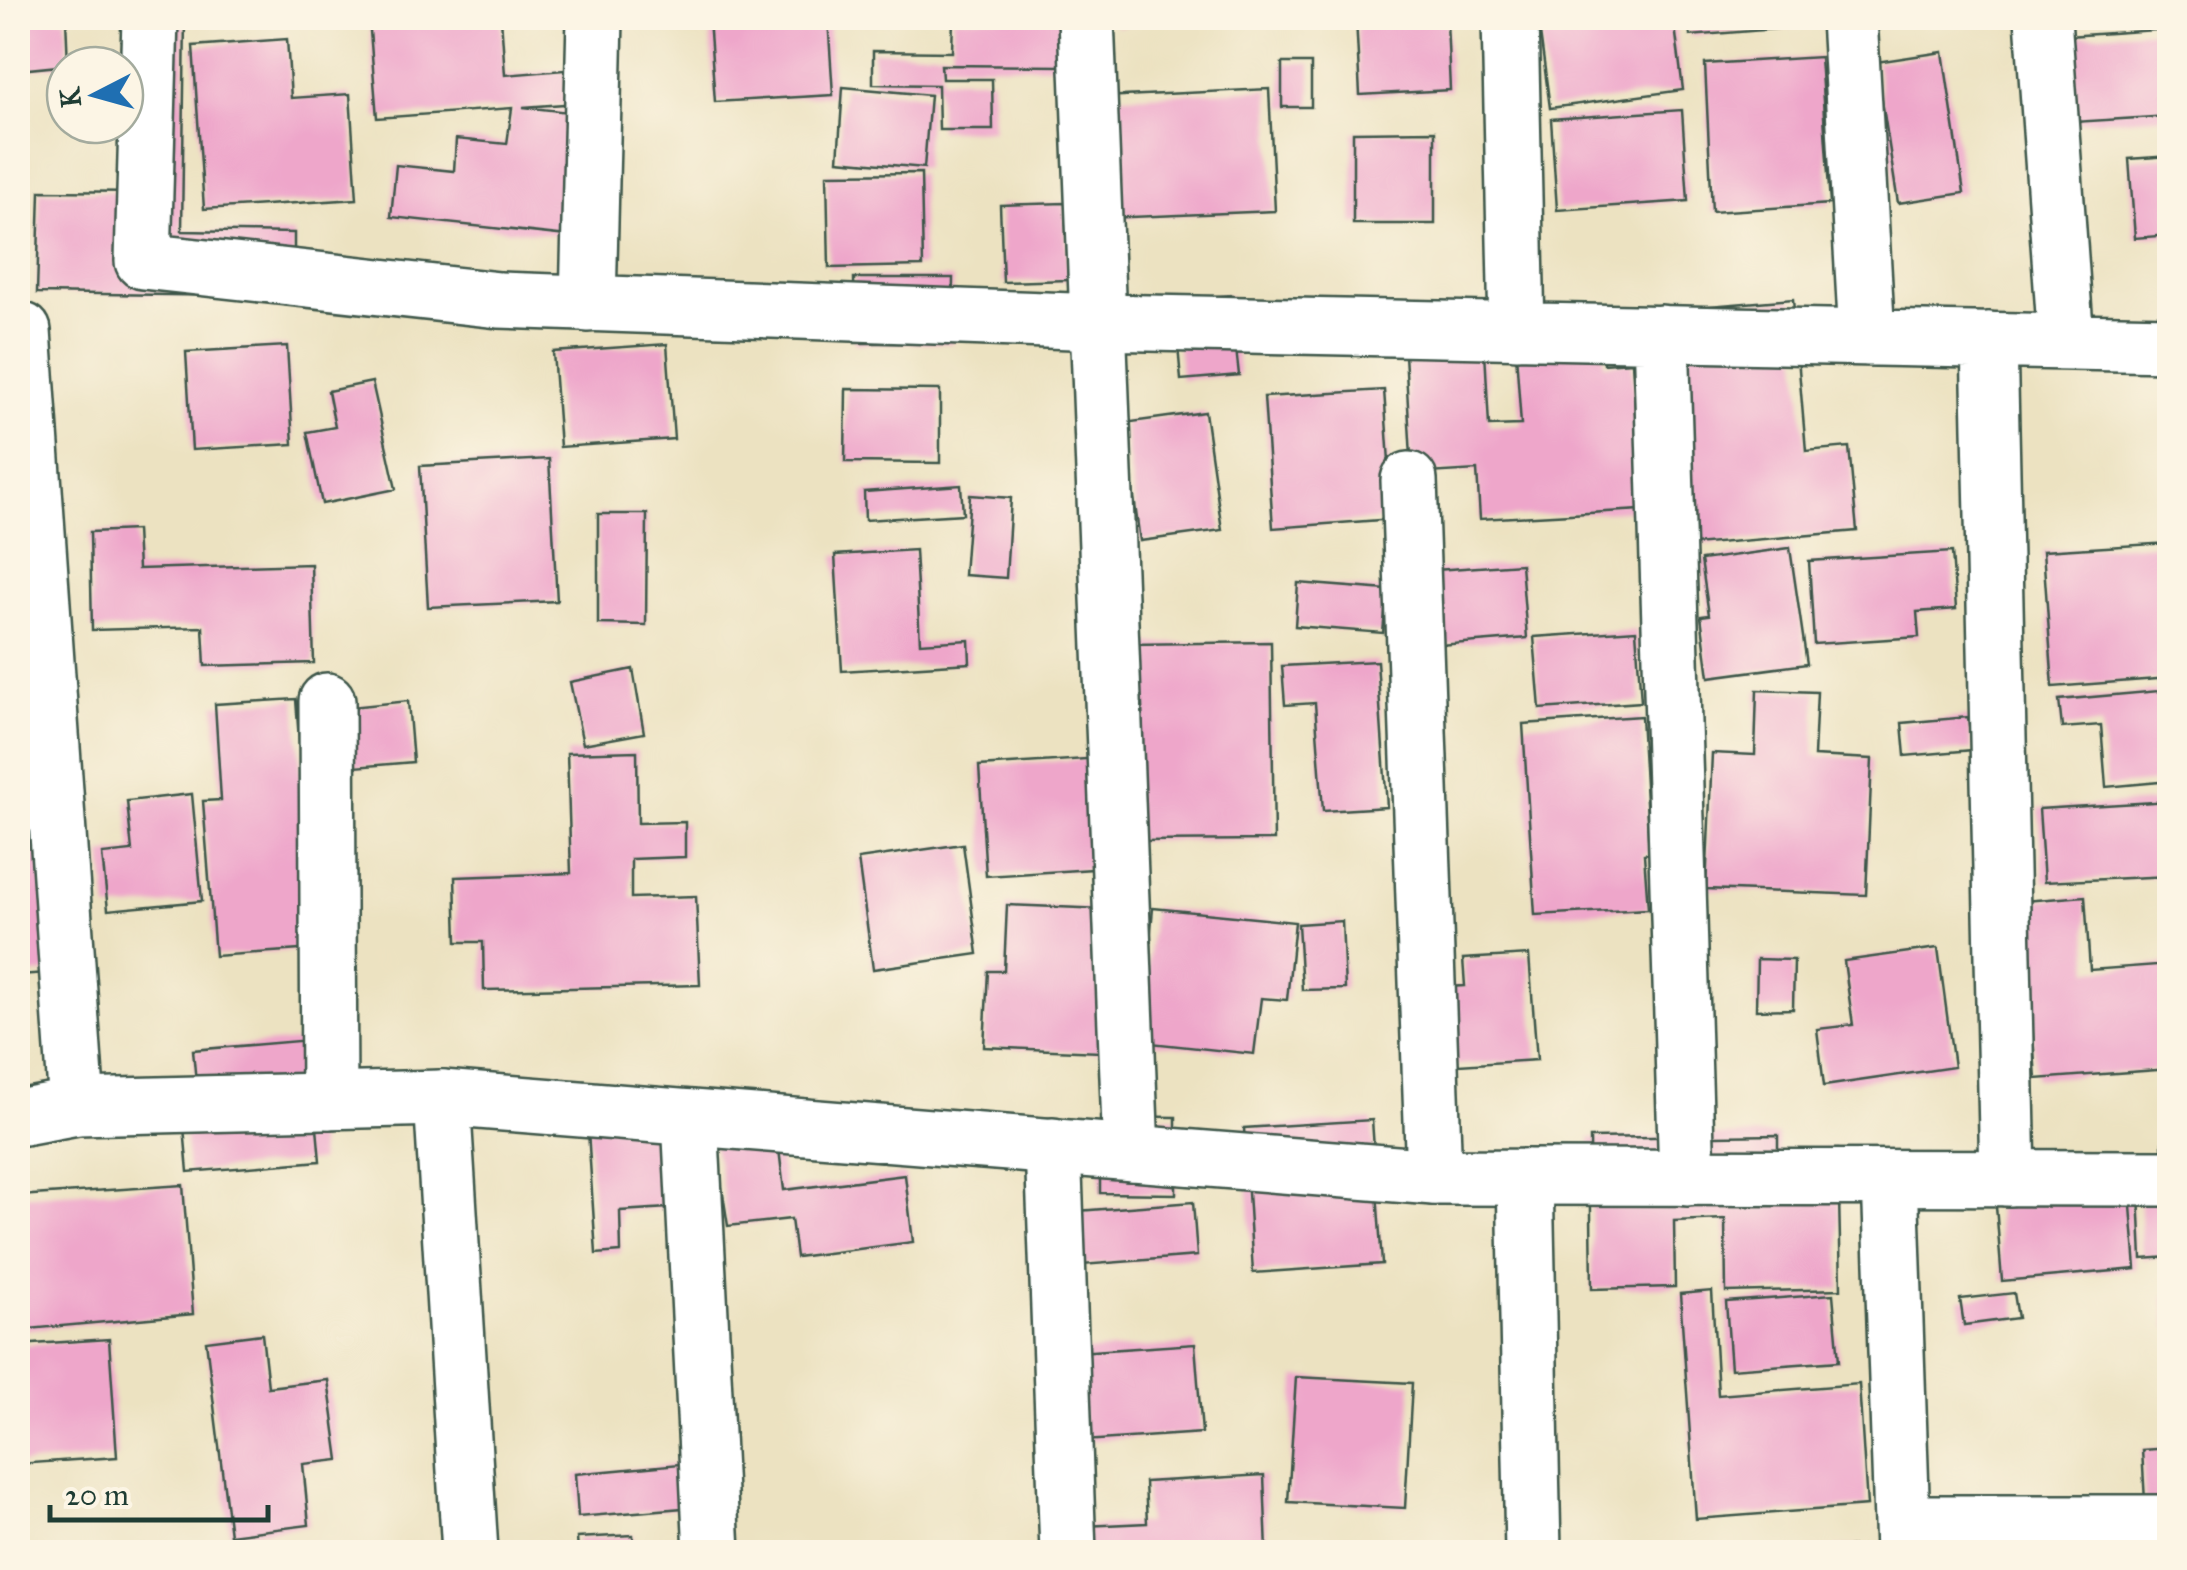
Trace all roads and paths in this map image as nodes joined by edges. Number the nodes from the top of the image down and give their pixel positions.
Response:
1 (150, 18) edge
2 (595, 18) edge
3 (1086, 18) edge
4 (1510, 18) edge
5 (1850, 18) edge
6 (2043, 18) edge
7 (588, 304) junction
8 (1100, 322) junction
9 (23, 331) dead end
10 (1517, 331) junction
11 (1661, 333) junction
12 (1867, 338) junction
13 (1989, 340) junction
14 (2066, 342) junction
15 (2170, 344) edge
16 (1409, 480) dead end
17 (327, 701) dead end
18 (442, 1098) junction
19 (329, 1101) junction
20 (77, 1108) junction
21 (18, 1118) edge
22 (690, 1118) junction
23 (1053, 1146) junction
24 (1131, 1153) junction
25 (1434, 1177) junction
26 (1525, 1177) junction
27 (1687, 1178) junction
28 (1890, 1178) junction
29 (2008, 1178) junction
30 (2170, 1178) edge
31 (2170, 1523) edge
32 (1902, 1538) edge
33 (470, 1552) edge
34 (712, 1552) edge
35 (1068, 1552) edge
36 (1533, 1552) edge

1 - 7 street
2 - 7 street
3 - 8 street
4 - 10 street
5 - 12 street
6 - 14 street
7 - 8 street
8 - 10 street
8 - 24 street
9 - 20 street
10 - 11 street
11 - 12 street
11 - 27 street
12 - 13 street
13 - 14 street
13 - 29 street
14 - 15 street
16 - 25 street
17 - 19 street
18 - 19 street
18 - 22 street
18 - 33 street
19 - 20 street
20 - 21 street
22 - 23 street
22 - 34 street
23 - 24 street
23 - 35 street
24 - 25 street
25 - 26 street
26 - 27 street
26 - 36 street
27 - 28 street
28 - 29 street
28 - 32 street
29 - 30 street
31 - 32 street

